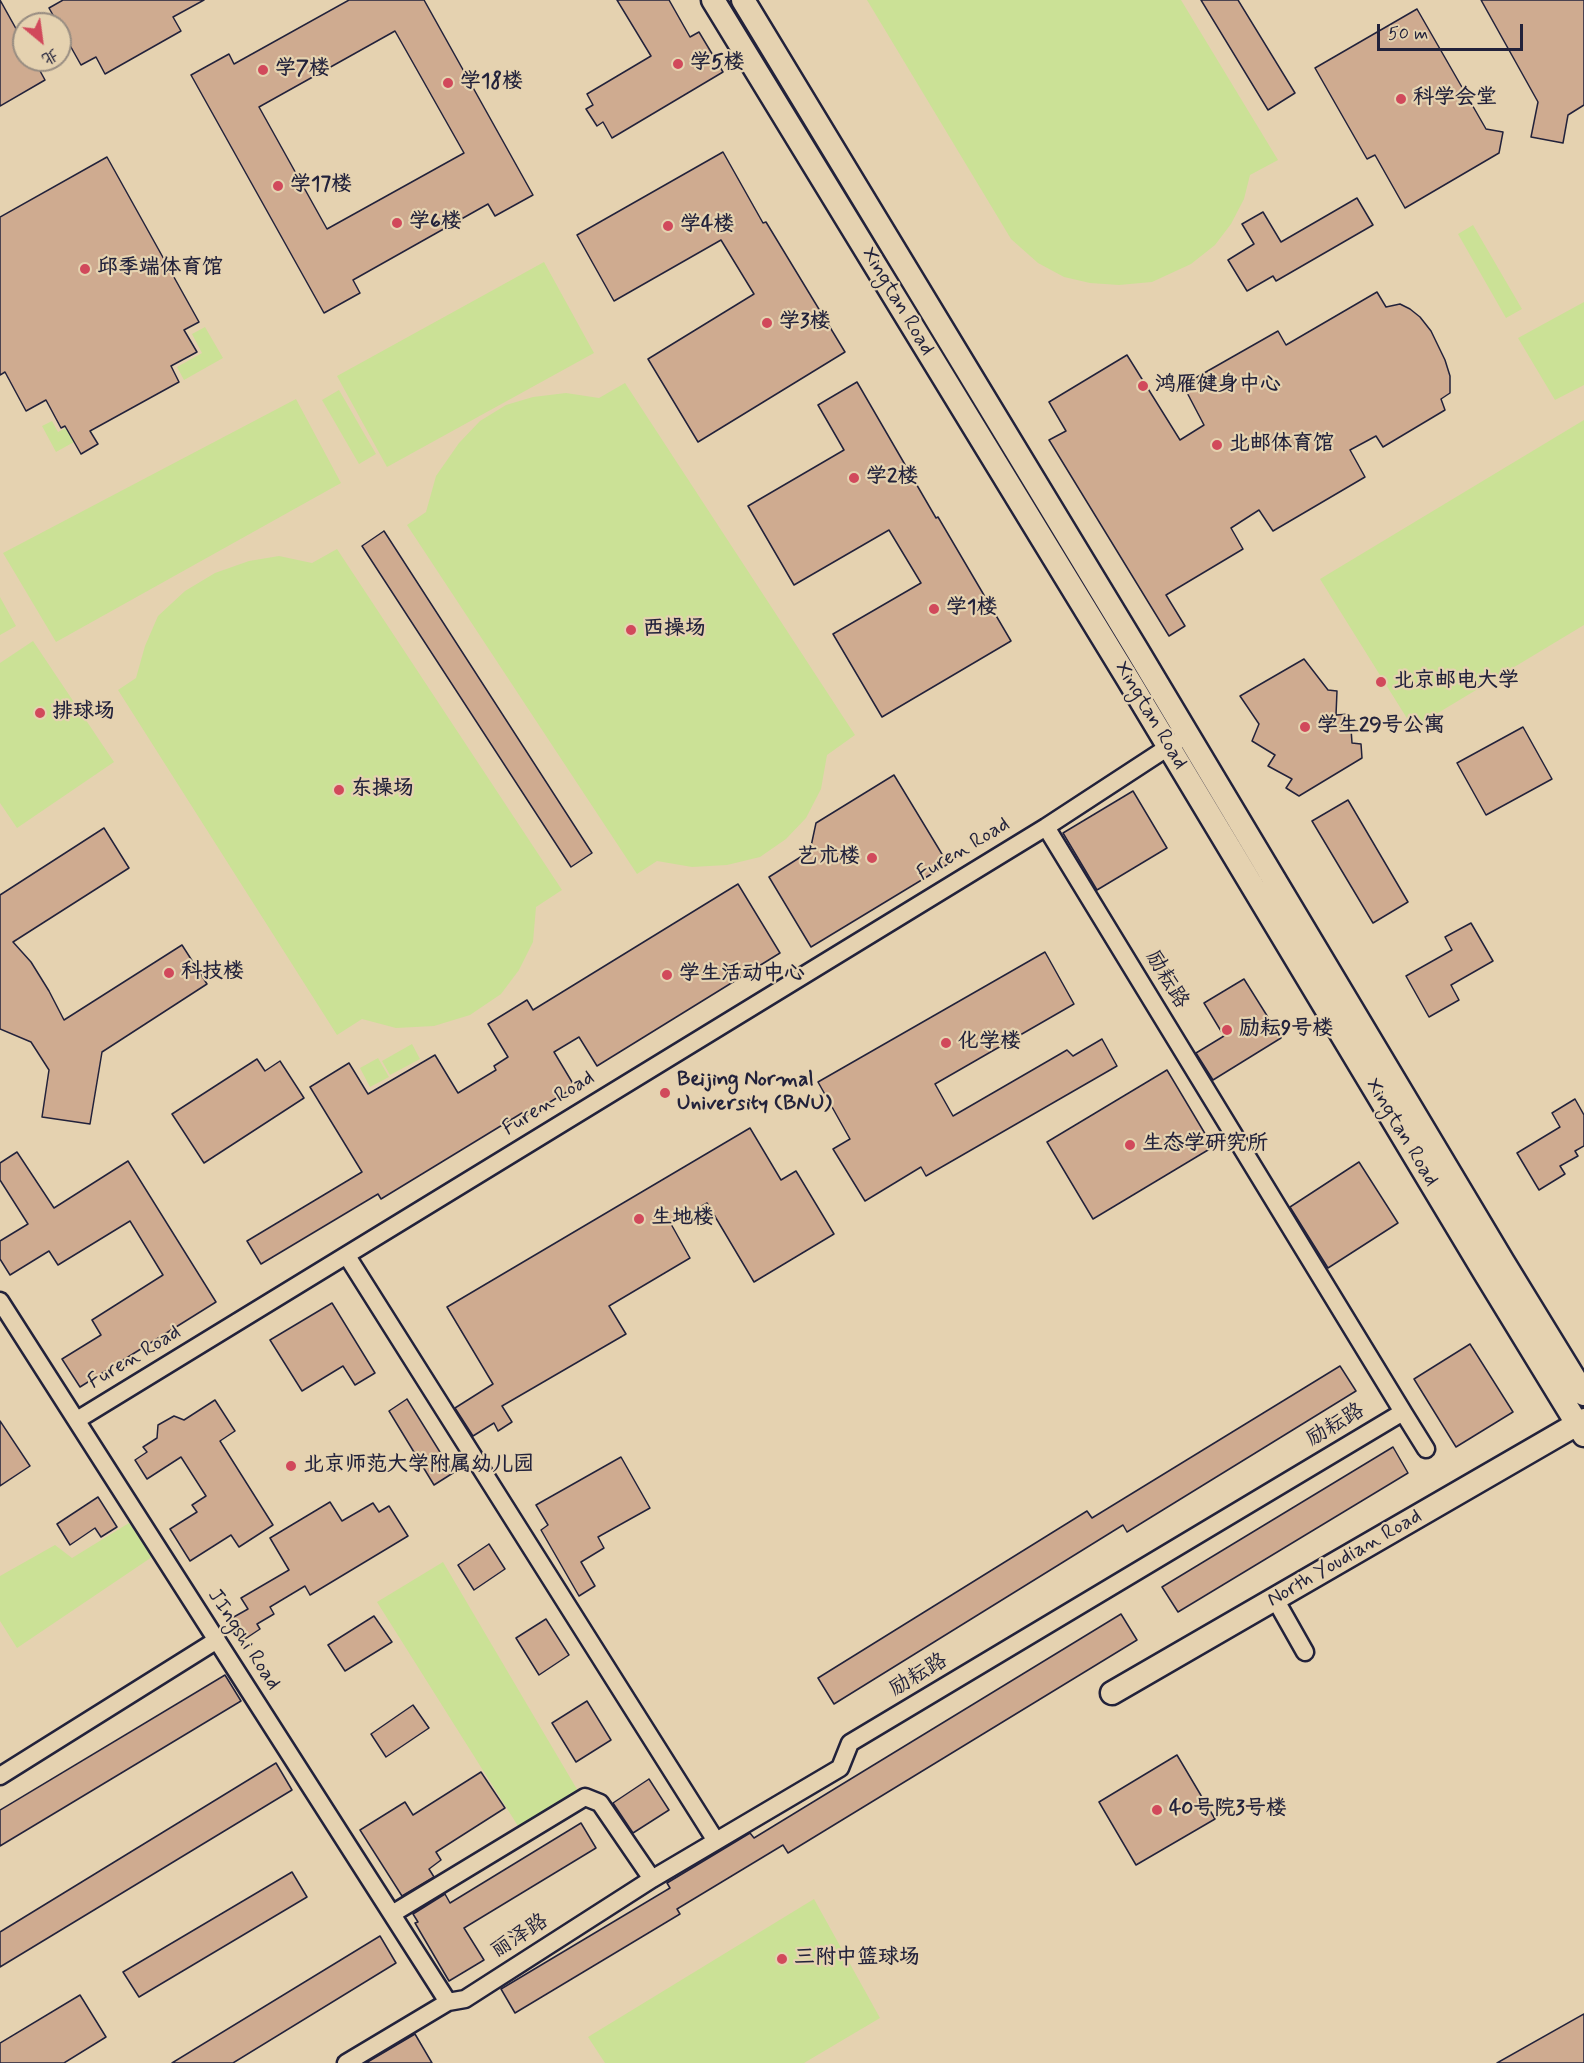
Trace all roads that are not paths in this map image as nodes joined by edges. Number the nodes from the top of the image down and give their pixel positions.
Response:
1 (713, 0) edge
2 (743, 0) edge
3 (1188, 734) junction
4 (1169, 747) junction
5 (1046, 827) junction
6 (347, 1256) junction
7 (0, 1301) edge
8 (1584, 1394) edge
9 (1403, 1412) junction
10 (77, 1420) junction
11 (1582, 1426) edge
12 (1426, 1449) dead end
13 (1275, 1599) junction
14 (217, 1640) junction
15 (1305, 1652) dead end
16 (1112, 1693) dead end
17 (0, 1776) edge
18 (716, 1841) junction
19 (652, 1880) junction
20 (392, 1914) junction
21 (448, 2002) junction
22 (346, 2063) edge

1 - 4 street, Xingtan Road
2 - 3 street, Xingtan Road
3 - 4 street, Furen Road
3 - 8 street, Xingtan Road
4 - 5 street, Furen Road
4 - 11 street, Xingtan Road
5 - 6 street, Furen Road
5 - 9 street, 励耘路
6 - 10 street, Furen Road
6 - 18 street
7 - 10 street, JIngshi Road
9 - 12 street
9 - 18 street, 励耘路
10 - 14 street, JIngshi Road
11 - 13 street, North Youdian Road
13 - 15 street
13 - 16 street, North Youdian Road
14 - 17 street
14 - 20 street, JIngshi Road
18 - 19 street, 丽泽路
19 - 20 street
19 - 21 street, 丽泽路
20 - 21 street, JIngshi Road
21 - 22 street, 丽泽路

